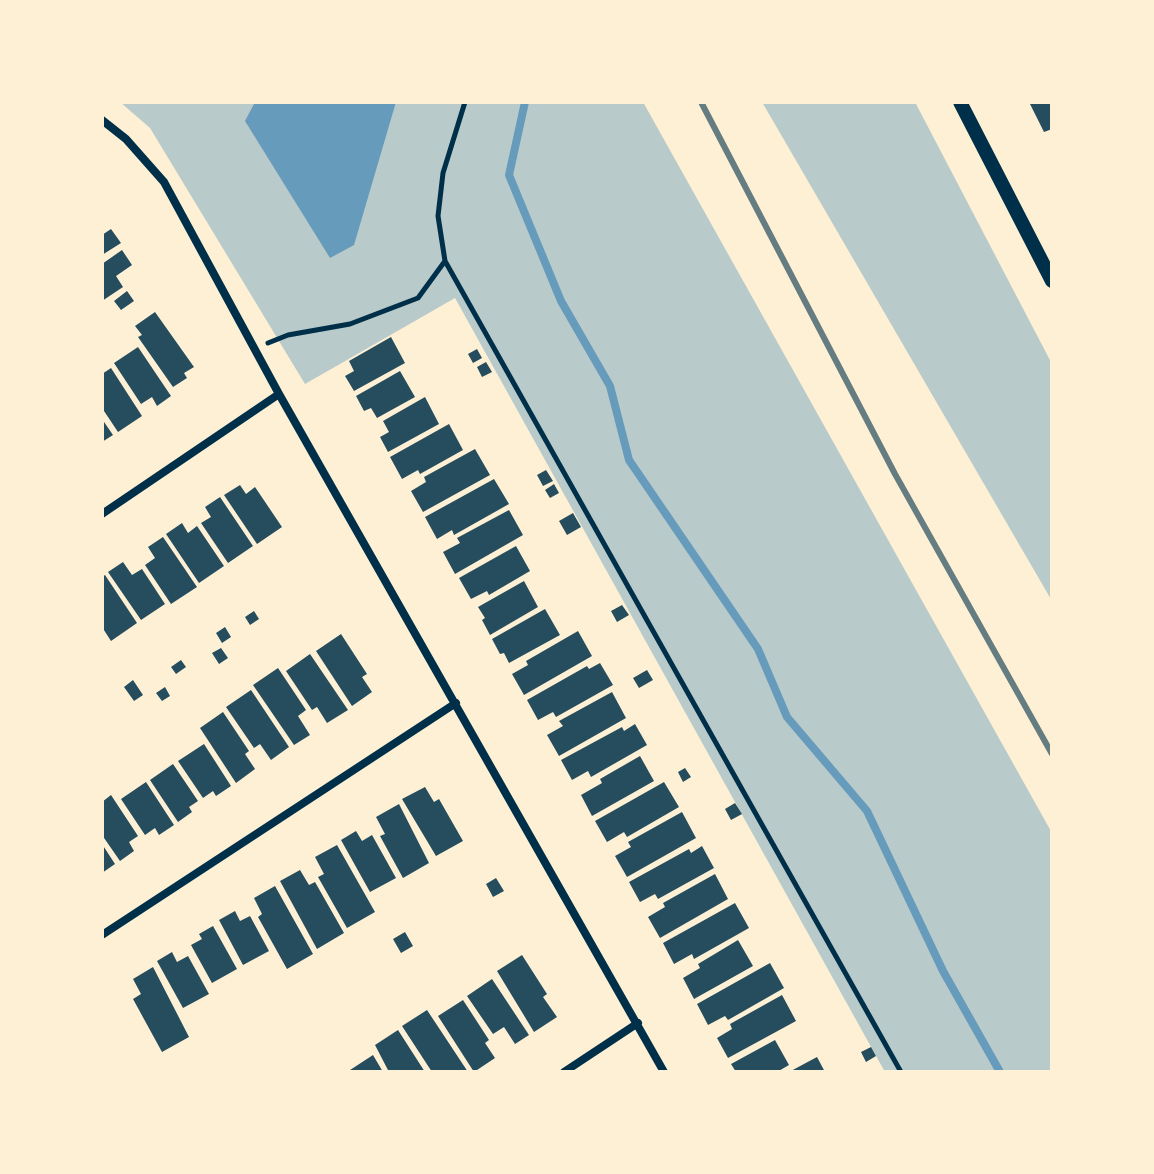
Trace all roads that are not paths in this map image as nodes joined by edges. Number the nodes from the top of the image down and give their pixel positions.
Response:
1 (960, 102) edge
2 (102, 120) edge
3 (1052, 281) edge
4 (279, 394) junction
5 (102, 514) edge
6 (456, 703) junction
7 (102, 935) edge
8 (638, 1023) junction
9 (564, 1072) edge
10 (664, 1072) edge

1 - 3 street
2 - 4 street
4 - 5 street
4 - 6 street
6 - 7 street
6 - 8 street
8 - 9 street
8 - 10 street

